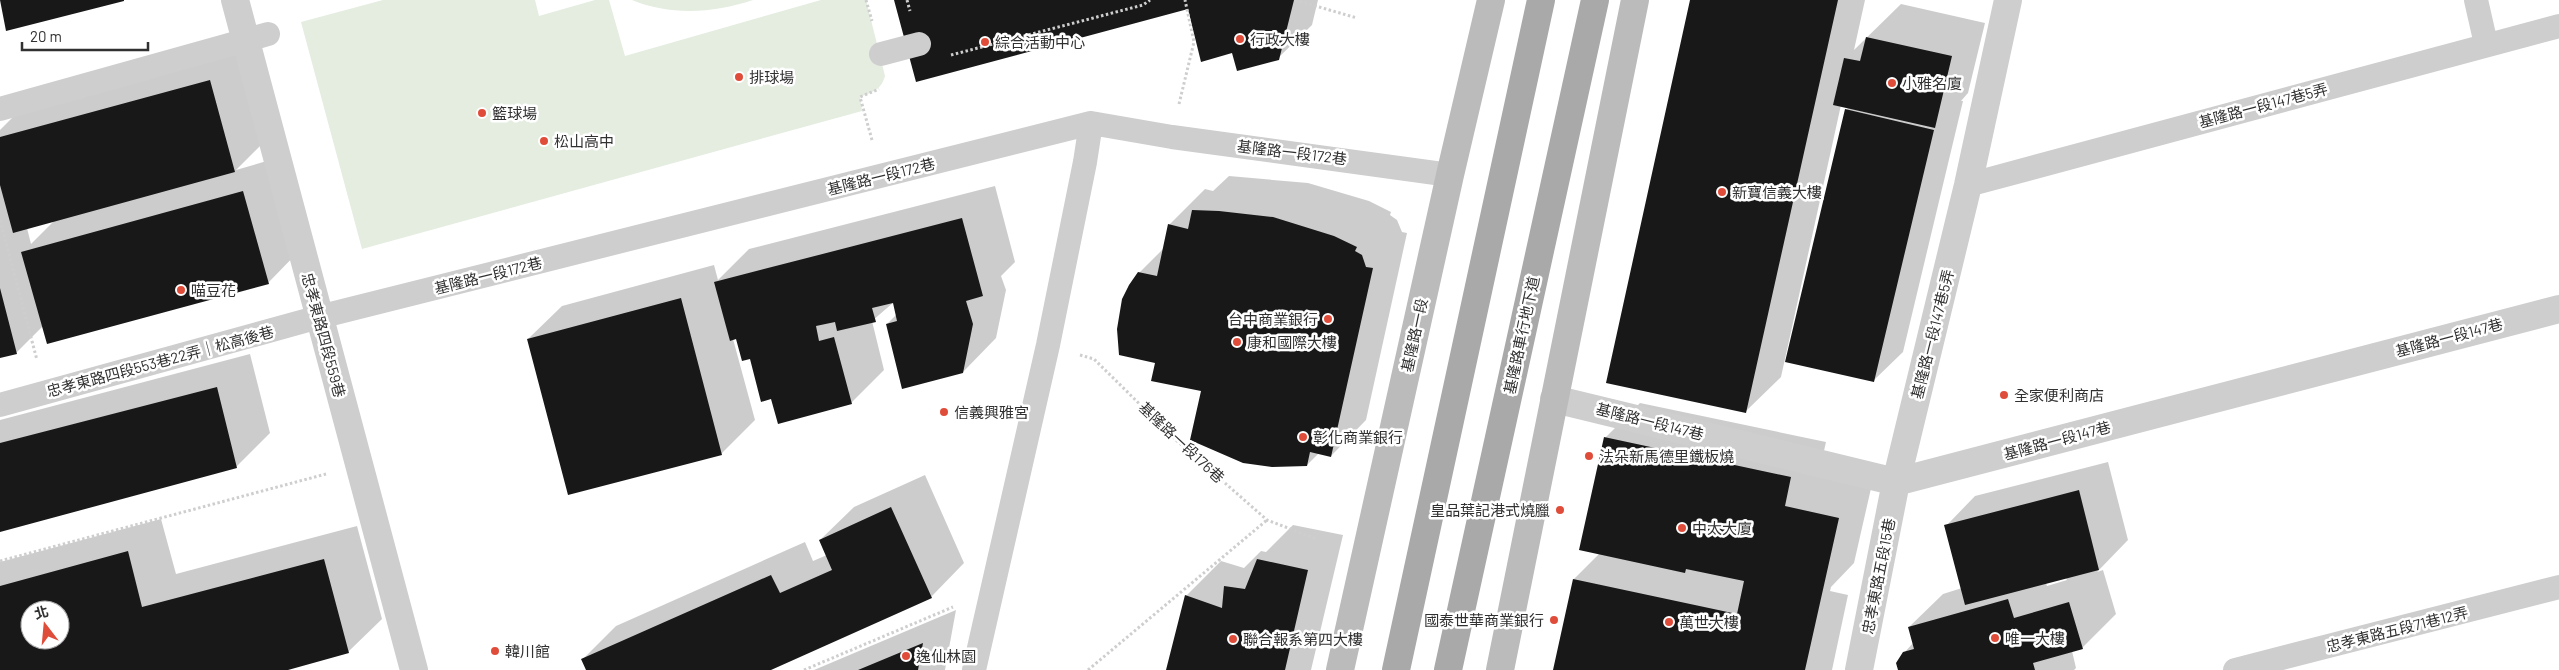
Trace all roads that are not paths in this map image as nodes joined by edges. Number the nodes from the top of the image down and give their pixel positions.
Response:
1 (234, 0) edge
2 (1491, 0) edge
3 (1541, 0) edge
4 (1595, 0) edge
5 (1635, 0) edge
6 (2008, 0) edge
7 (2476, 0) edge
8 (2559, 26) edge
9 (257, 37) junction
10 (919, 44) road end
11 (2486, 44) junction
12 (881, 54) dead end
13 (0, 109) edge
14 (1091, 123) junction
15 (1450, 175) junction
16 (1968, 185) junction
17 (2559, 308) edge
18 (320, 317) junction
19 (1554, 399) junction
20 (0, 405) edge
21 (1896, 482) junction
22 (2559, 587) edge
23 (414, 670) edge
24 (974, 670) edge
25 (1340, 670) edge
26 (1396, 670) edge
27 (1448, 670) edge
28 (1500, 670) edge
29 (1859, 670) edge
30 (2235, 670) edge

1 - 9 street, 忠孝東路四段559巷
2 - 15 main road, 基隆路一段
3 - 26 main road
4 - 27 main road, 基隆路車行地下道
5 - 19 main road
6 - 16 street, 基隆路一段147巷5弄
7 - 11 lane
8 - 11 lane, 基隆路一段147巷5弄
9 - 13 lane
9 - 18 street, 忠孝東路四段559巷
10 - 12 lane
11 - 16 lane, 基隆路一段147巷5弄
14 - 15 lane, 基隆路一段172巷
14 - 18 lane, 基隆路一段172巷
14 - 24 lane
15 - 25 main road, 基隆路一段
16 - 21 street, 基隆路一段147巷5弄
17 - 21 street, 基隆路一段147巷
18 - 20 lane, 忠孝東路四段553巷22弄｜松高後巷
18 - 23 street, 忠孝東路四段559巷
19 - 21 street, 基隆路一段147巷
19 - 28 main road
21 - 29 street, 忠孝東路五段15巷
22 - 30 lane, 忠孝東路五段71巷12弄

